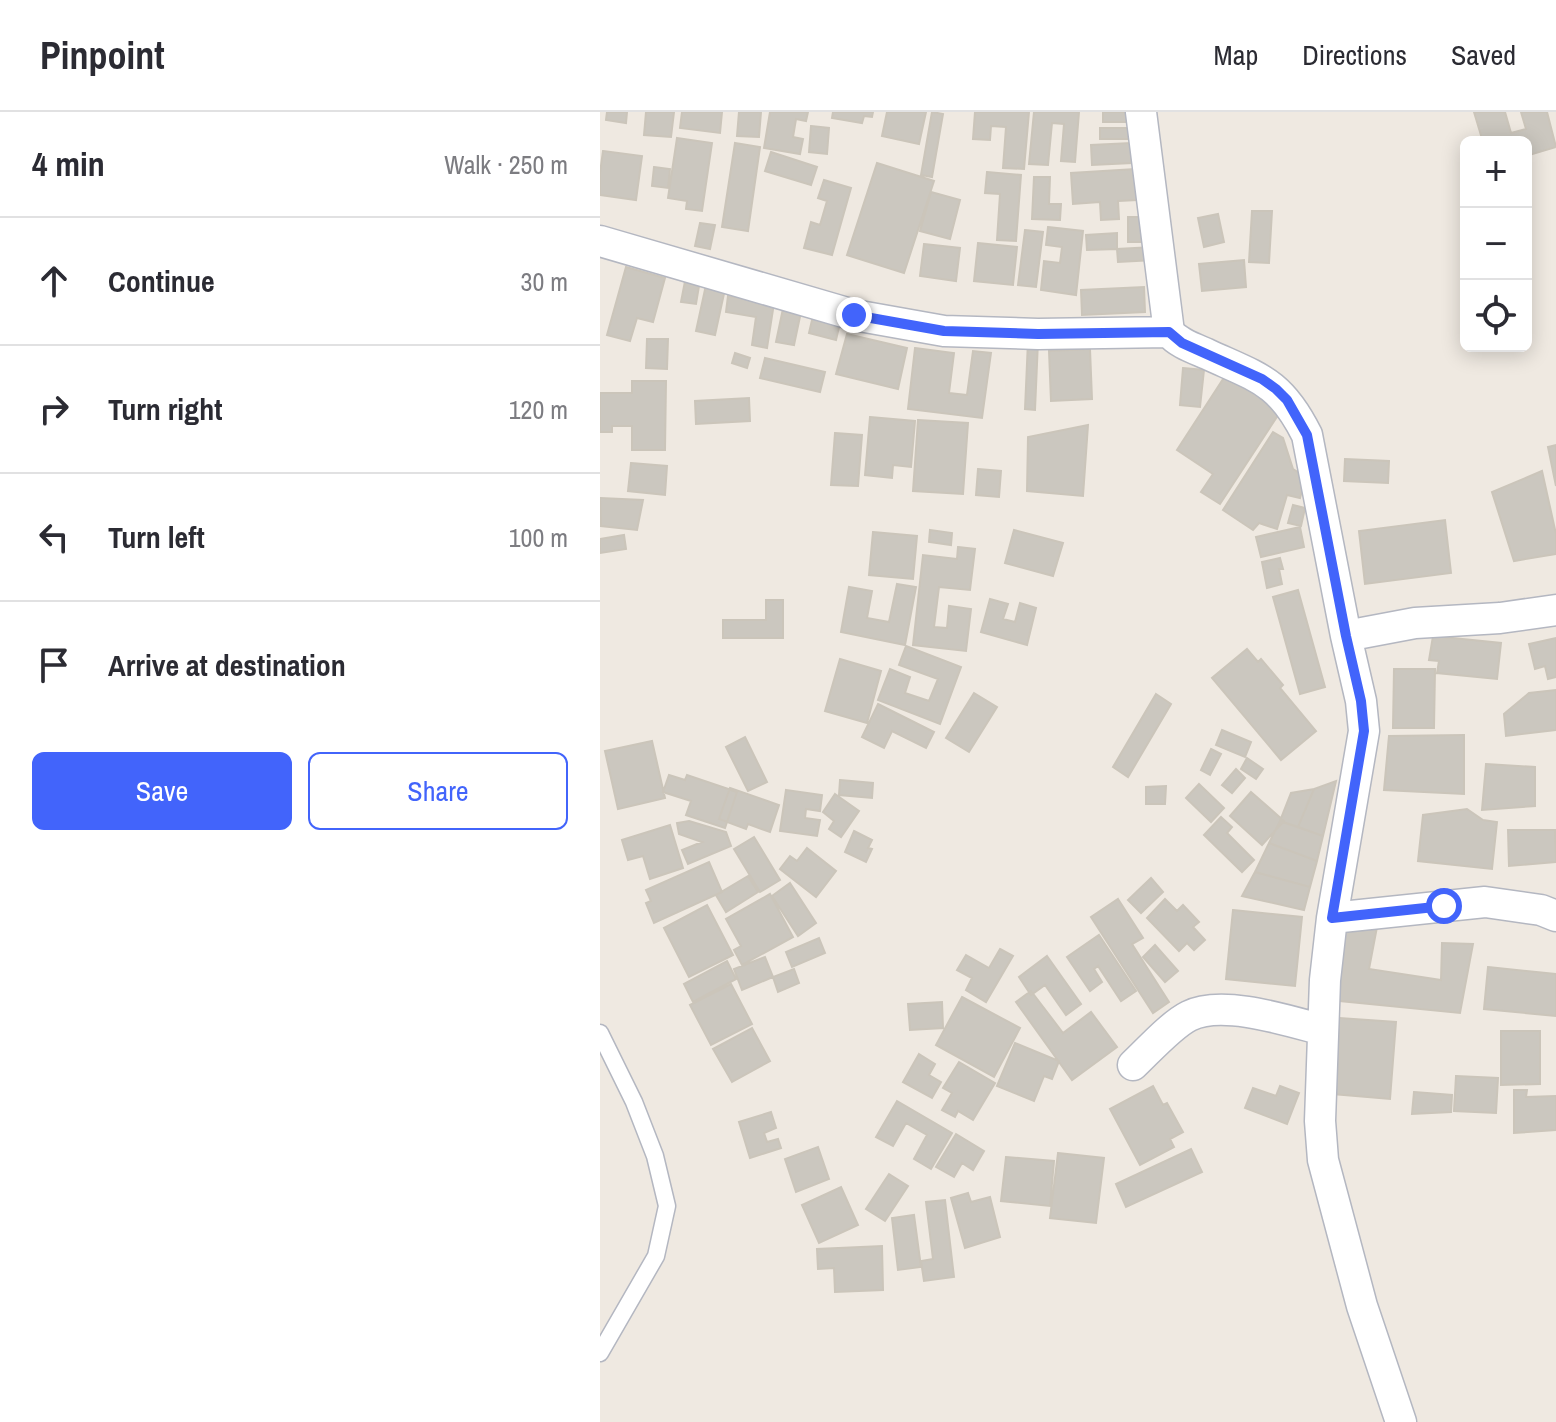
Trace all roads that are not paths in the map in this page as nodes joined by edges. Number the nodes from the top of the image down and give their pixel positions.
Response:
1 (1141, 112) edge
2 (600, 241) edge
3 (1169, 332) junction
4 (1556, 610) edge
5 (1346, 636) junction
6 (1556, 916) edge
7 (1332, 918) junction
8 (1323, 1030) junction
9 (600, 1033) edge
10 (1133, 1065) dead end
11 (600, 1353) edge
12 (1401, 1422) edge

1 - 3 street
2 - 3 street
3 - 5 street
4 - 5 street
5 - 7 street
6 - 7 street
7 - 8 street
8 - 10 street
8 - 12 street
9 - 11 lane

